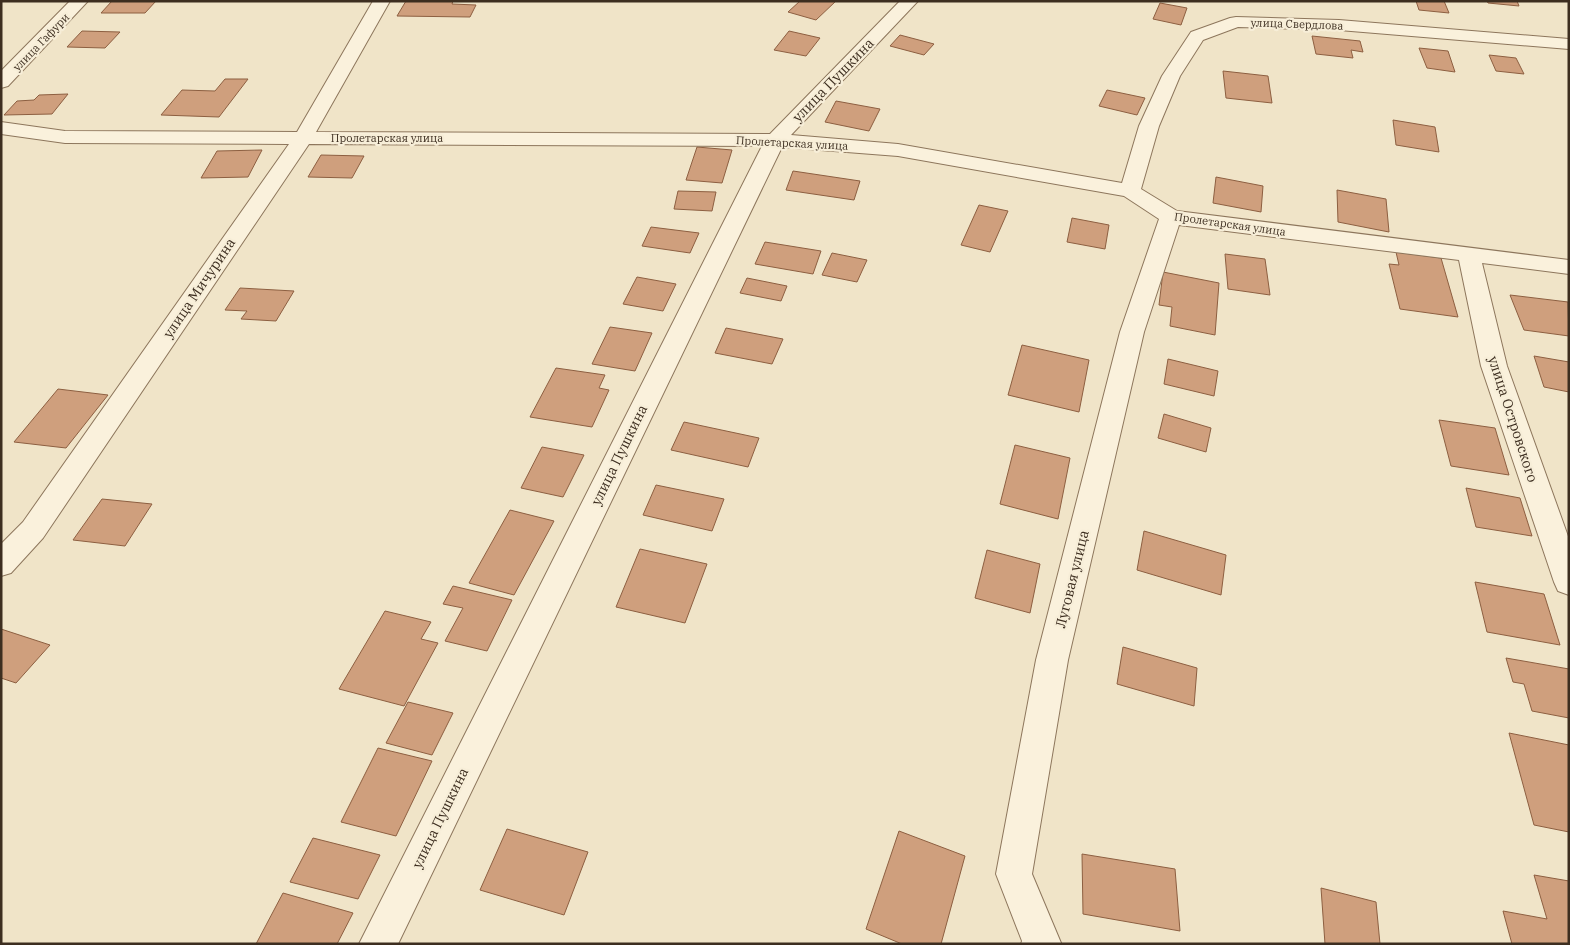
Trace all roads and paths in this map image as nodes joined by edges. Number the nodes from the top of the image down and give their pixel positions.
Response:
1 (80, 1) edge
2 (382, 1) edge
3 (910, 1) edge
4 (1569, 44) edge
5 (1, 82) edge
6 (1, 128) edge
7 (302, 138) junction
8 (774, 140) junction
9 (1130, 191) junction
10 (1171, 217) junction
11 (1469, 254) junction
12 (1569, 267) edge
13 (1, 564) edge
14 (1569, 582) edge
15 (1042, 943) edge
16 (378, 944) edge

1 - 5 street, улица Гафури
2 - 7 street, улица Мичурина
3 - 8 street, улица Пушкина
4 - 9 street, улица Свердлова
6 - 7 street, Пролетарская улица
7 - 8 street, Пролетарская улица
7 - 13 street, улица Мичурина
8 - 9 street, Пролетарская улица
8 - 16 street, улица Пушкина
9 - 10 street, Пролетарская улица
10 - 11 street, Пролетарская улица
10 - 15 street, Луговая улица
11 - 12 street, Пролетарская улица
11 - 14 street, улица Островского

